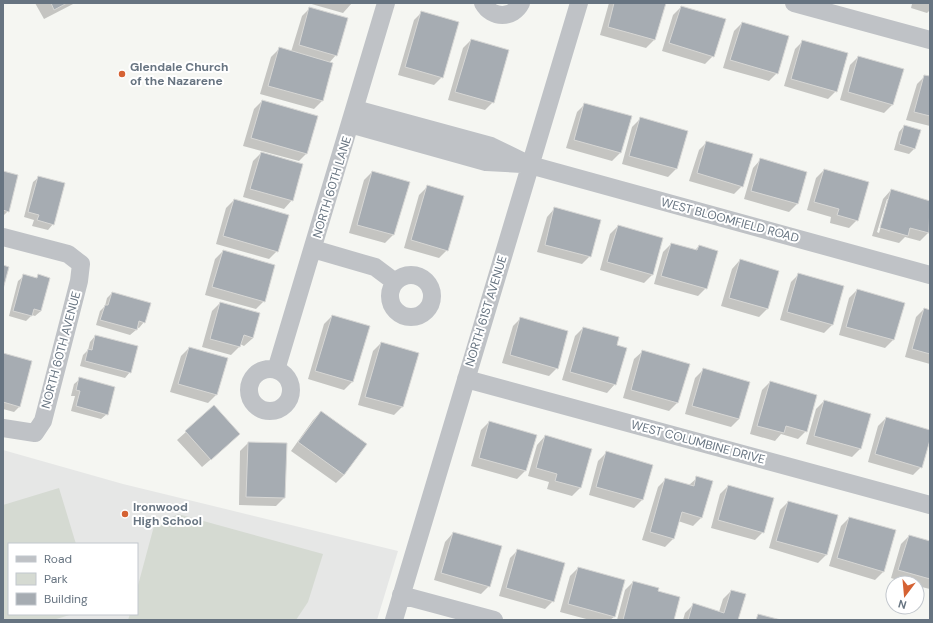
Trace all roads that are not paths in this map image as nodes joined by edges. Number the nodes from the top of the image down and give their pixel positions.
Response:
1 (386, 3) edge
2 (483, 3) edge
3 (521, 3) edge
4 (579, 3) edge
5 (794, 3) edge
6 (930, 40) edge
7 (353, 117) junction
8 (530, 165) junction
9 (3, 237) edge
10 (313, 249) junction
11 (930, 275) edge
12 (396, 282) dead end
13 (276, 370) dead end
14 (466, 379) junction
15 (3, 428) edge
16 (930, 505) edge
17 (401, 595) junction
18 (394, 620) edge
19 (494, 620) edge

1 - 7 street, NORTH 60TH LANE
2 - 3 street
4 - 8 street, NORTH 61ST AVENUE
5 - 6 street
7 - 8 street, WEST BLOOMFIELD ROAD
7 - 10 street, NORTH 60TH LANE
8 - 11 street, WEST BLOOMFIELD ROAD
8 - 14 street, NORTH 61ST AVENUE
9 - 15 street, NORTH 60TH AVENUE
10 - 12 street
10 - 13 street, NORTH 60TH LANE
14 - 16 street, WEST COLUMBINE DRIVE
14 - 17 street, NORTH 61ST AVENUE
17 - 18 street, NORTH 61ST AVENUE
17 - 19 street

